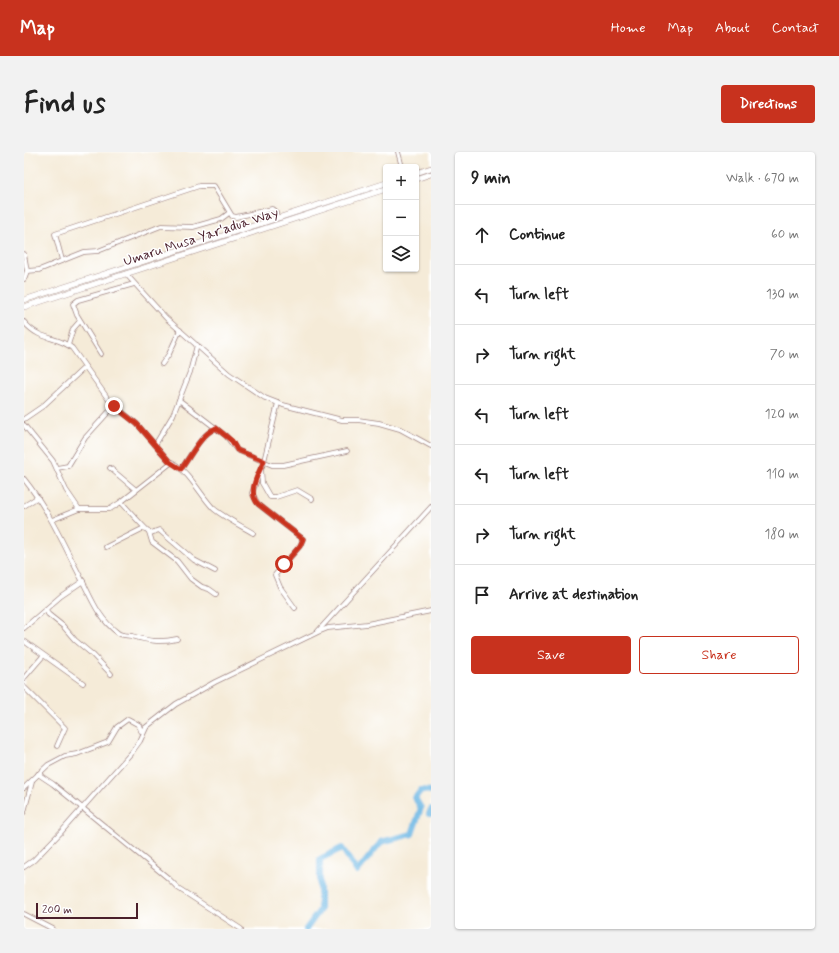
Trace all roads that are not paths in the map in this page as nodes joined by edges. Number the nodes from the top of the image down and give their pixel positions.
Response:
1 (398, 152) edge
2 (401, 164) edge
3 (431, 168) edge
4 (419, 172) edge
5 (431, 174) edge
6 (419, 178) edge
7 (383, 184) edge
8 (383, 190) edge
9 (229, 213) junction
10 (277, 218) junction
11 (24, 254) edge
12 (62, 260) junction
13 (27, 271) junction
14 (126, 274) junction
15 (24, 279) edge
16 (134, 284) junction
17 (24, 300) edge
18 (24, 307) edge
19 (80, 321) junction
20 (24, 322) edge
21 (180, 330) junction
22 (68, 345) junction
23 (197, 345) junction
24 (101, 354) dead end
25 (162, 364) dead end
26 (85, 367) junction
27 (179, 400) junction
28 (278, 403) junction
29 (114, 406) junction
30 (24, 419) edge
31 (24, 425) edge
32 (216, 428) junction
33 (155, 445) junction
34 (431, 446) edge
35 (347, 451) dead end
36 (264, 461) junction
37 (170, 462) junction
38 (58, 468) junction
39 (110, 468) dead end
40 (261, 468) junction
41 (181, 469) junction
42 (24, 480) edge
43 (136, 490) junction
44 (38, 497) junction
45 (312, 499) dead end
46 (121, 502) junction
47 (24, 506) edge
48 (431, 508) edge
49 (79, 509) junction
50 (52, 520) junction
51 (144, 528) junction
52 (149, 532) junction
53 (253, 533) dead end
54 (106, 547) dead end
55 (215, 571) dead end
56 (83, 581) junction
57 (216, 594) dead end
58 (295, 608) dead end
59 (46, 609) junction
60 (431, 611) edge
61 (24, 628) edge
62 (318, 632) junction
63 (177, 639) dead end
64 (24, 641) edge
65 (43, 656) junction
66 (110, 674) dead end
67 (24, 678) edge
68 (83, 683) dead end
69 (24, 687) edge
70 (146, 728) junction
71 (57, 746) dead end
72 (38, 774) junction
73 (32, 781) junction
74 (24, 788) edge
75 (81, 808) junction
76 (24, 812) edge
77 (24, 867) edge
78 (24, 914) edge
79 (52, 929) edge
80 (241, 929) edge

1 - 2 street
3 - 4 main road
5 - 6 main road
7 - 10 main road, Umaru Musa Yar'adua Way
8 - 14 main road, Umaru Musa Yar'adua Way
9 - 10 street
9 - 12 street
9 - 12 street
10 - 17 main road, Umaru Musa Yar'adua Way
11 - 13 street
12 - 13 street
13 - 15 street
14 - 16 street
14 - 18 main road, Umaru Musa Yar'adua Way
16 - 19 street
16 - 21 street
19 - 22 street
19 - 24 street
20 - 22 street
21 - 23 street
21 - 25 street
22 - 26 street
23 - 27 street
23 - 28 street
26 - 29 street
26 - 30 street
27 - 32 street
27 - 33 street
28 - 34 street
28 - 36 street
29 - 33 street
29 - 38 street
31 - 38 street
32 - 36 street
32 - 41 street
33 - 37 street
35 - 36 street
36 - 40 street
37 - 41 street
37 - 43 street
38 - 49 street
39 - 43 street
40 - 45 street
40 - 58 street
41 - 53 street
42 - 44 street
43 - 46 street
44 - 47 street
44 - 50 street
46 - 49 street
46 - 51 street
48 - 62 street
49 - 50 street
50 - 56 street
51 - 52 street
51 - 54 street
52 - 55 street
52 - 57 street
56 - 59 street
56 - 63 street
59 - 61 street
59 - 66 street
60 - 62 street
62 - 70 street
64 - 65 street
65 - 67 street
65 - 68 street
69 - 71 street
70 - 72 street
70 - 75 street
72 - 73 street
72 - 75 street
73 - 74 street
73 - 76 street
75 - 77 street
75 - 80 street
78 - 79 street

